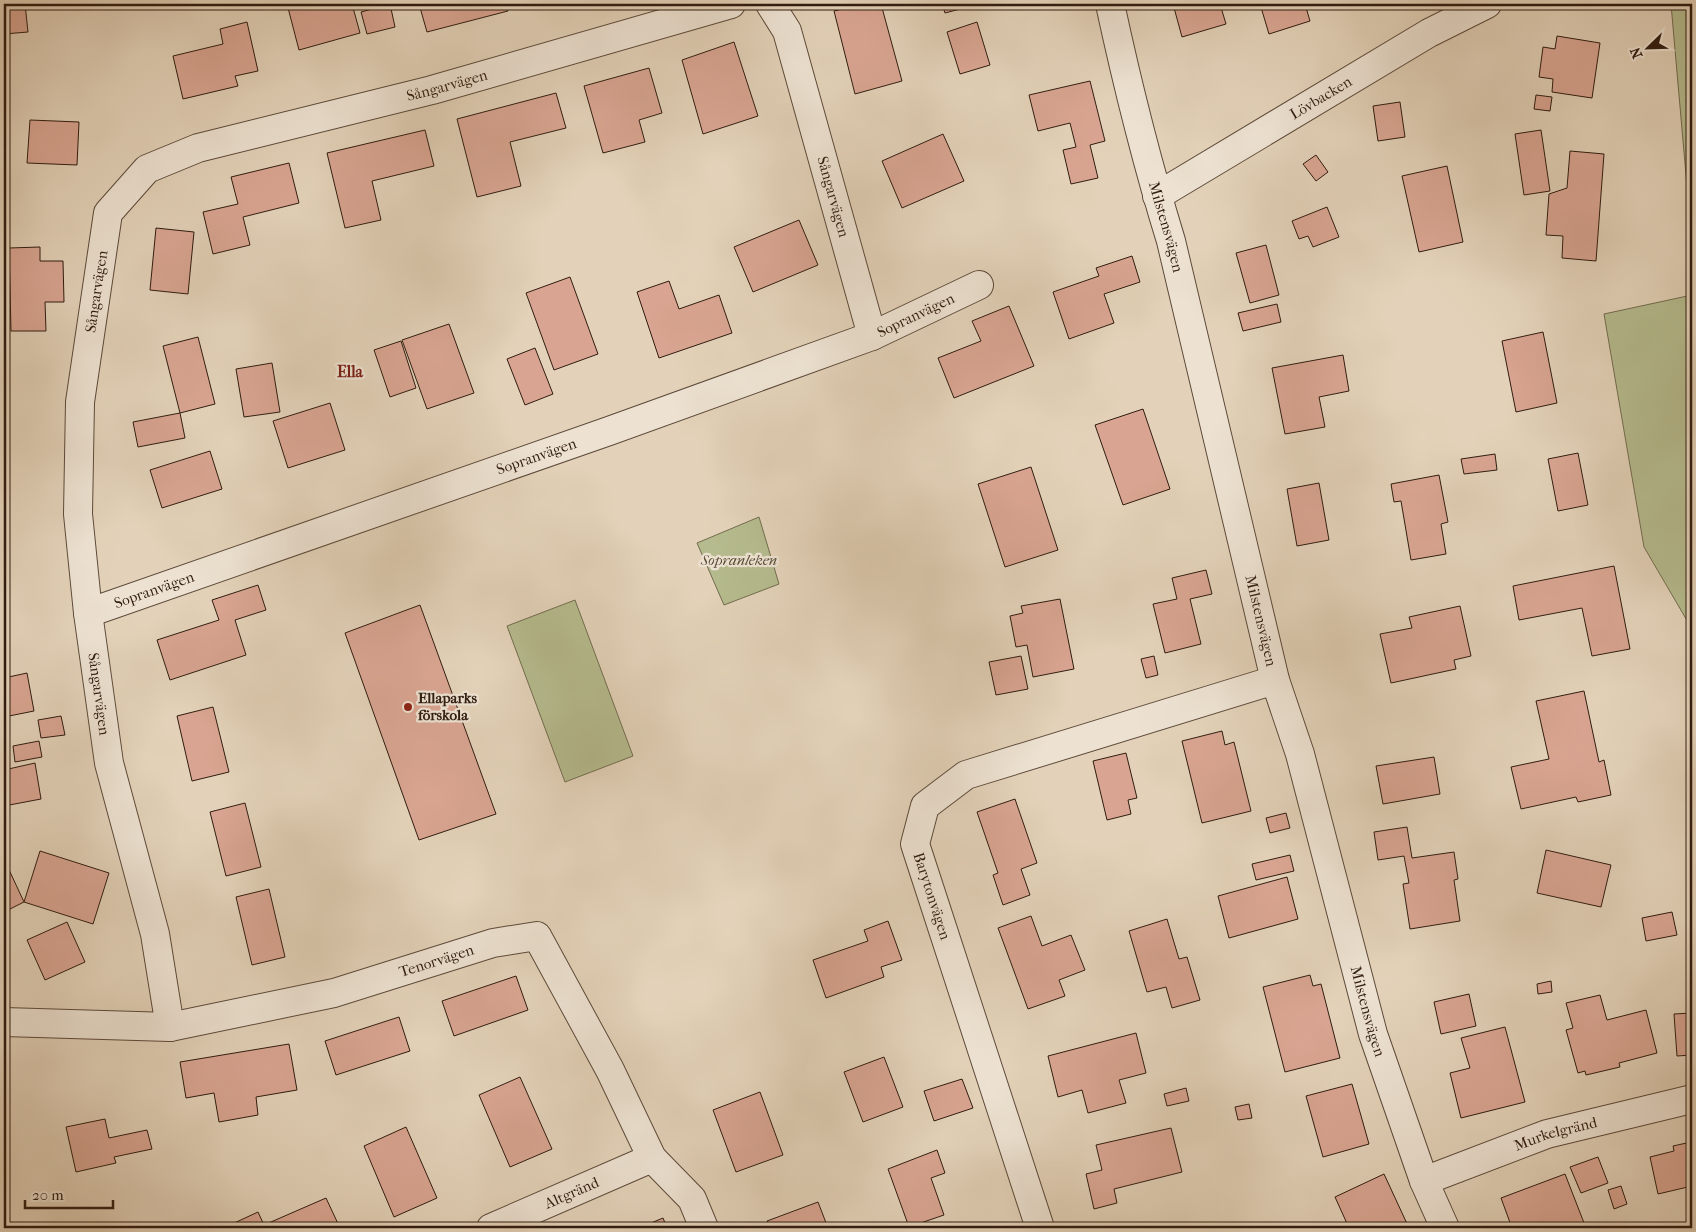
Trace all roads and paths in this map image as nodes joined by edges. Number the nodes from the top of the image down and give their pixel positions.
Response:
1 (731, 4) edge
2 (770, 4) edge
3 (1110, 4) edge
4 (1487, 4) edge
5 (1157, 196) junction
6 (979, 285) dead end
7 (872, 336) junction
8 (88, 613) junction
9 (1275, 680) junction
10 (4, 1022) edge
11 (170, 1027) junction
12 (1692, 1099) edge
13 (652, 1158) junction
14 (1424, 1180) junction
15 (491, 1228) edge
16 (704, 1228) edge
17 (1040, 1228) edge
18 (1445, 1228) edge

1 - 8 street, Sångarvägen
2 - 7 street, Sångarvägen
3 - 5 street, Milstensvägen
4 - 5 street, Lövbacken
5 - 9 street, Milstensvägen
6 - 7 street, Sopranvägen
7 - 8 street, Sopranvägen
8 - 11 street, Sångarvägen
9 - 14 street, Milstensvägen
9 - 17 street, Barytonvägen
10 - 11 street, Tenorvägen
11 - 13 street, Tenorvägen
12 - 14 street, Murkelgränd
13 - 15 street, Altgränd
13 - 16 street, Tenorvägen
14 - 18 street, Milstensvägen

